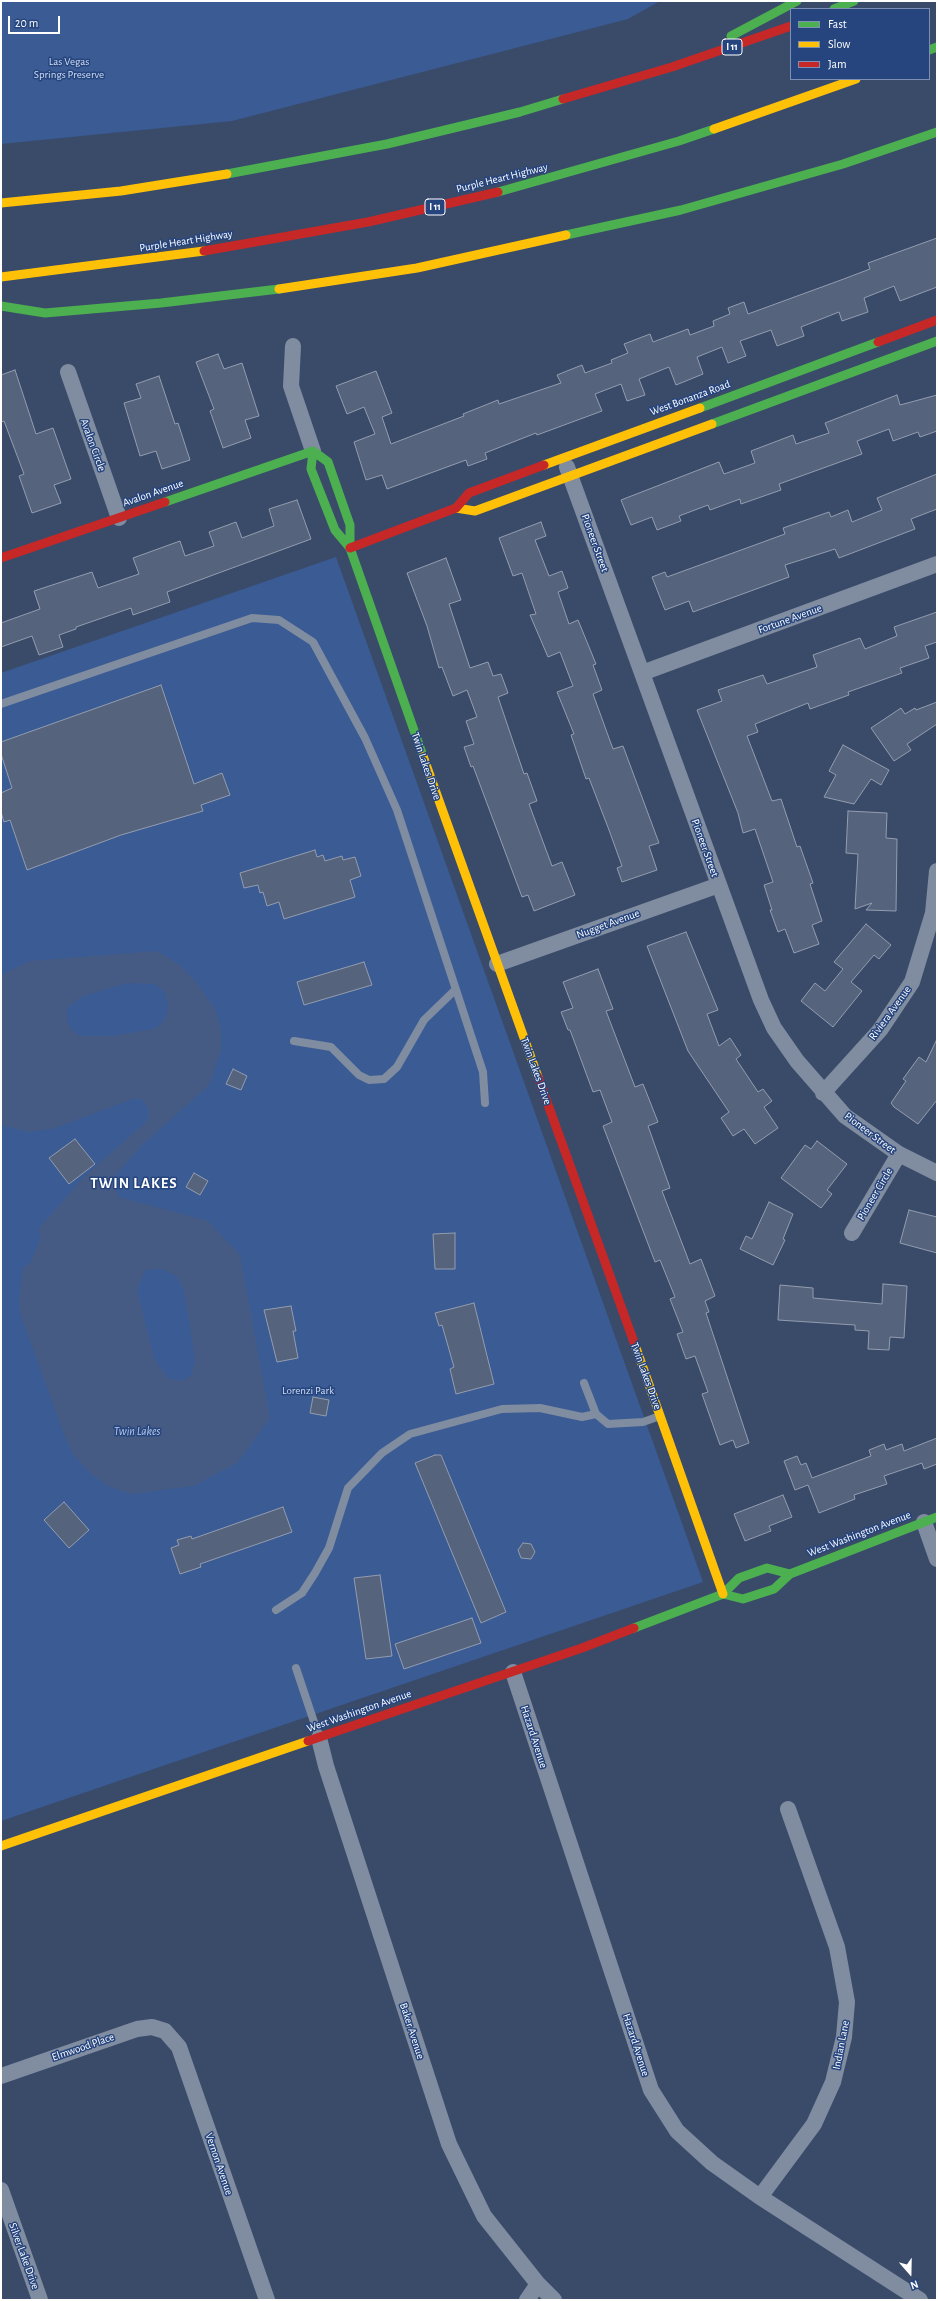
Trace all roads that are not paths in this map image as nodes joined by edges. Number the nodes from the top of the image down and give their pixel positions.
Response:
1 (797, 1) edge
2 (854, 1) edge
3 (836, 8) edge
4 (790, 26) edge
5 (672, 67) junction
6 (853, 80) edge
7 (937, 132) edge
8 (1, 203) edge
9 (1, 277) edge
10 (1, 306) edge
11 (937, 320) edge
12 (937, 341) edge
13 (293, 346) dead end
14 (68, 372) dead end
15 (748, 390) junction
16 (755, 408) junction
17 (313, 451) junction
18 (564, 458) junction
19 (571, 476) junction
20 (456, 508) junction
21 (119, 518) junction
22 (350, 548) junction
23 (1, 558) edge
24 (937, 564) edge
25 (642, 673) junction
26 (1, 704) edge
27 (937, 871) edge
28 (719, 885) junction
29 (497, 964) junction
30 (455, 990) junction
31 (294, 1041) dead end
32 (823, 1093) junction
33 (485, 1103) dead end
34 (899, 1154) junction
35 (937, 1173) edge
36 (852, 1233) dead end
37 (584, 1383) dead end
38 (596, 1414) junction
39 (661, 1416) junction
40 (930, 1520) edge
41 (937, 1559) edge
42 (790, 1574) junction
43 (723, 1594) junction
44 (276, 1610) dead end
45 (296, 1668) dead end
46 (513, 1672) junction
47 (319, 1738) junction
48 (788, 1808) dead end
49 (1, 1846) edge
50 (165, 2031) joint
51 (1, 2076) edge
52 (1, 2190) edge
53 (760, 2197) junction
54 (538, 2284) junction
55 (40, 2300) edge
56 (268, 2300) edge
57 (527, 2300) edge
58 (554, 2300) edge
59 (920, 2300) edge

1 - 5 main road
2 - 3 main road
4 - 5 main road, I 11
5 - 8 main road, I 11
6 - 9 main road, Purple Heart Highway / I 11
7 - 10 main road
11 - 15 main road, West Bonanza Road
12 - 16 main road, West Bonanza Road
13 - 17 street, Twin Lakes Drive
14 - 21 street, Avalon Circle
15 - 16 main road
15 - 18 main road, West Bonanza Road
16 - 19 main road, West Bonanza Road
17 - 21 main road, Avalon Avenue
17 - 22 main road, Twin Lakes Drive
17 - 22 main road, Twin Lakes Drive
18 - 19 street, Pioneer Street
18 - 20 main road, West Bonanza Road
19 - 20 main road, West Bonanza Road
19 - 25 street, Pioneer Street
20 - 22 main road, West Bonanza Road
21 - 23 main road, Avalon Avenue
22 - 29 main road, Twin Lakes Drive
24 - 25 street, Fortune Avenue
25 - 28 street, Pioneer Street
26 - 30 lane
27 - 32 street, Riviera Avenue
28 - 29 street, Nugget Avenue
28 - 32 street, Pioneer Street
29 - 39 main road, Twin Lakes Drive
30 - 31 lane
30 - 33 lane
32 - 34 street, Pioneer Street
34 - 35 street, Pioneer Street
34 - 36 street, Pioneer Circle
37 - 38 lane
38 - 39 lane
38 - 44 lane
39 - 43 main road, Twin Lakes Drive
40 - 41 street
40 - 42 main road, West Washington Avenue
42 - 43 main road, West Washington Avenue
42 - 43 main road, West Washington Avenue
43 - 46 main road, West Washington Avenue
45 - 47 lane
46 - 47 main road, West Washington Avenue
46 - 53 street, Hazard Avenue
47 - 49 main road, West Washington Avenue
47 - 54 street, Baker Avenue
48 - 53 street, Indian Lane
50 - 51 street, Elmwood Place
50 - 56 street, Vernon Avenue
52 - 55 street, Silver Lake Drive
53 - 59 street, Hazard Avenue
54 - 57 street
54 - 58 street, Baker Avenue

